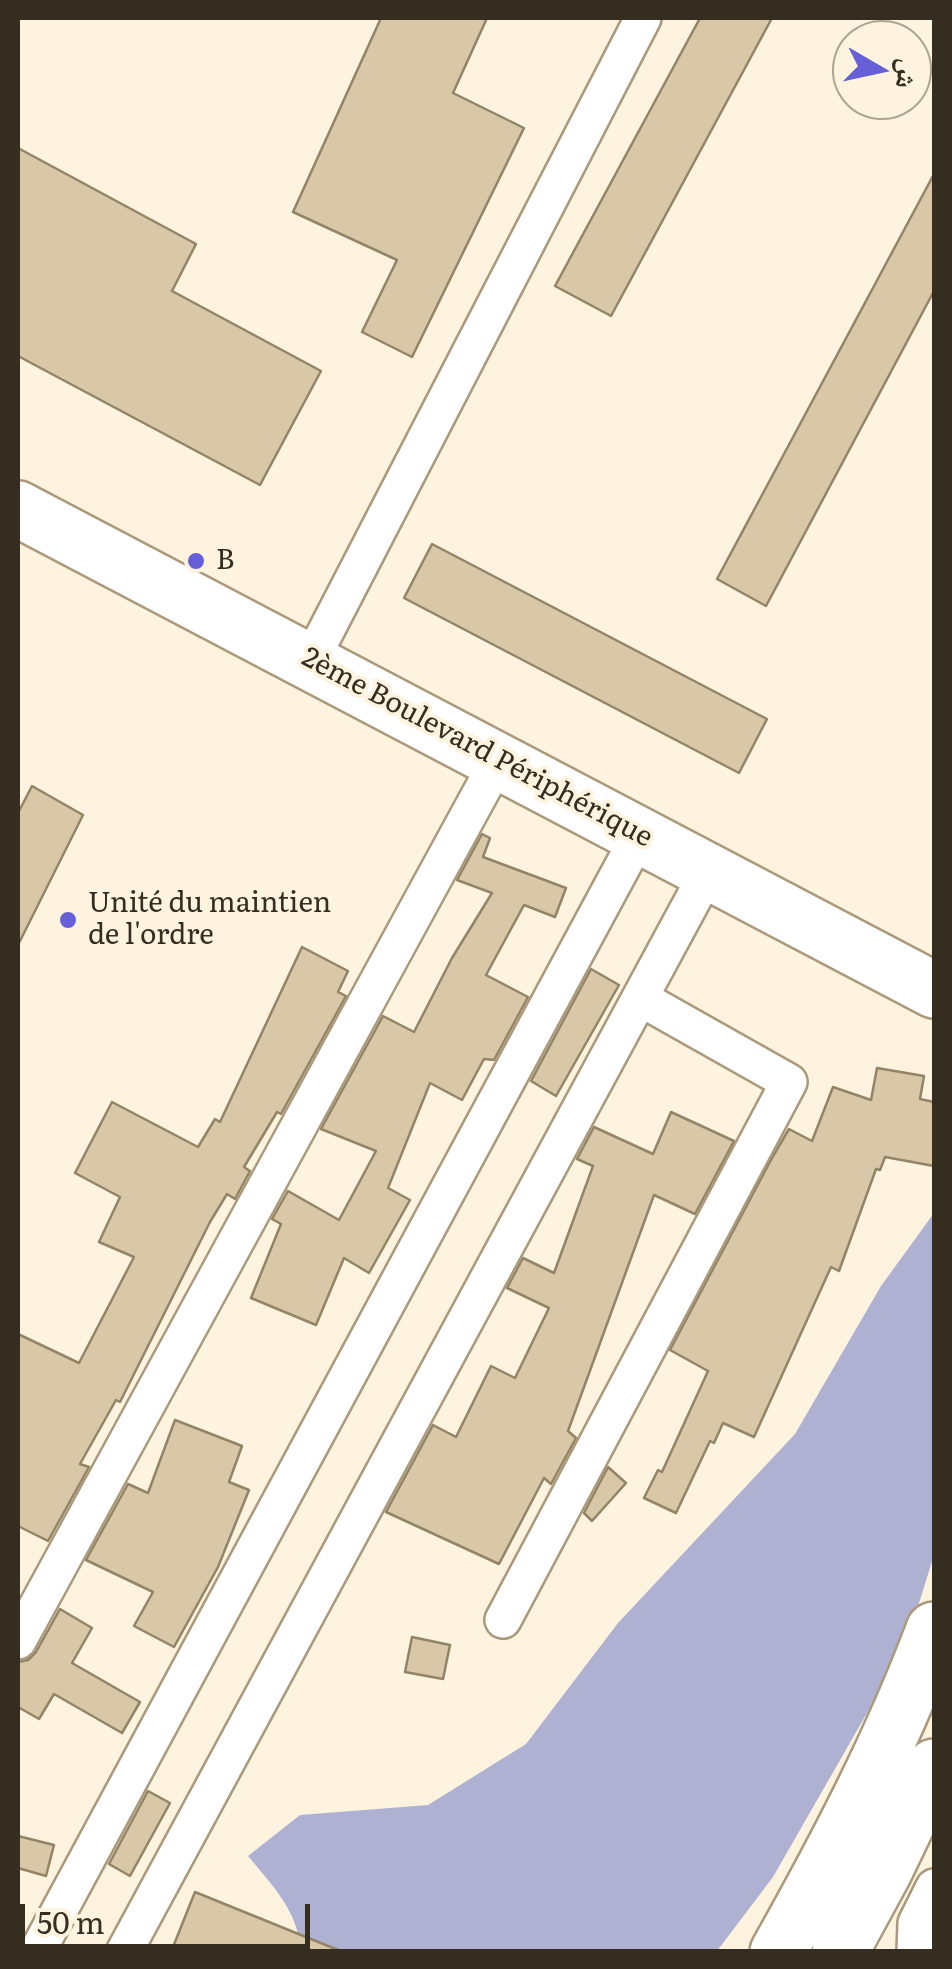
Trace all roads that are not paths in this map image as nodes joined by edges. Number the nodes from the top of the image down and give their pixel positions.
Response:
1 (643, 18) edge
2 (18, 508) edge
3 (311, 660) junction
4 (499, 759) junction
5 (640, 834) junction
6 (709, 870) junction
7 (934, 990) edge
8 (640, 998) junction
9 (504, 1620) dead end
10 (934, 1630) edge
11 (18, 1642) edge
12 (934, 1767) edge
13 (934, 1886) edge
14 (37, 1952) edge
15 (124, 1952) edge
16 (778, 1952) edge
17 (840, 1952) edge
18 (915, 1952) edge

1 - 3 street
2 - 3 main road, 2ème Boulevard Périphérique
3 - 4 main road, 2ème Boulevard Périphérique
4 - 5 main road, 2ème Boulevard Périphérique
4 - 11 street
5 - 6 main road, 2ème Boulevard Périphérique
5 - 14 street
6 - 7 main road, 2ème Boulevard Périphérique
6 - 8 street
8 - 9 street
8 - 15 street
10 - 16 main road
12 - 17 main road
13 - 18 street

